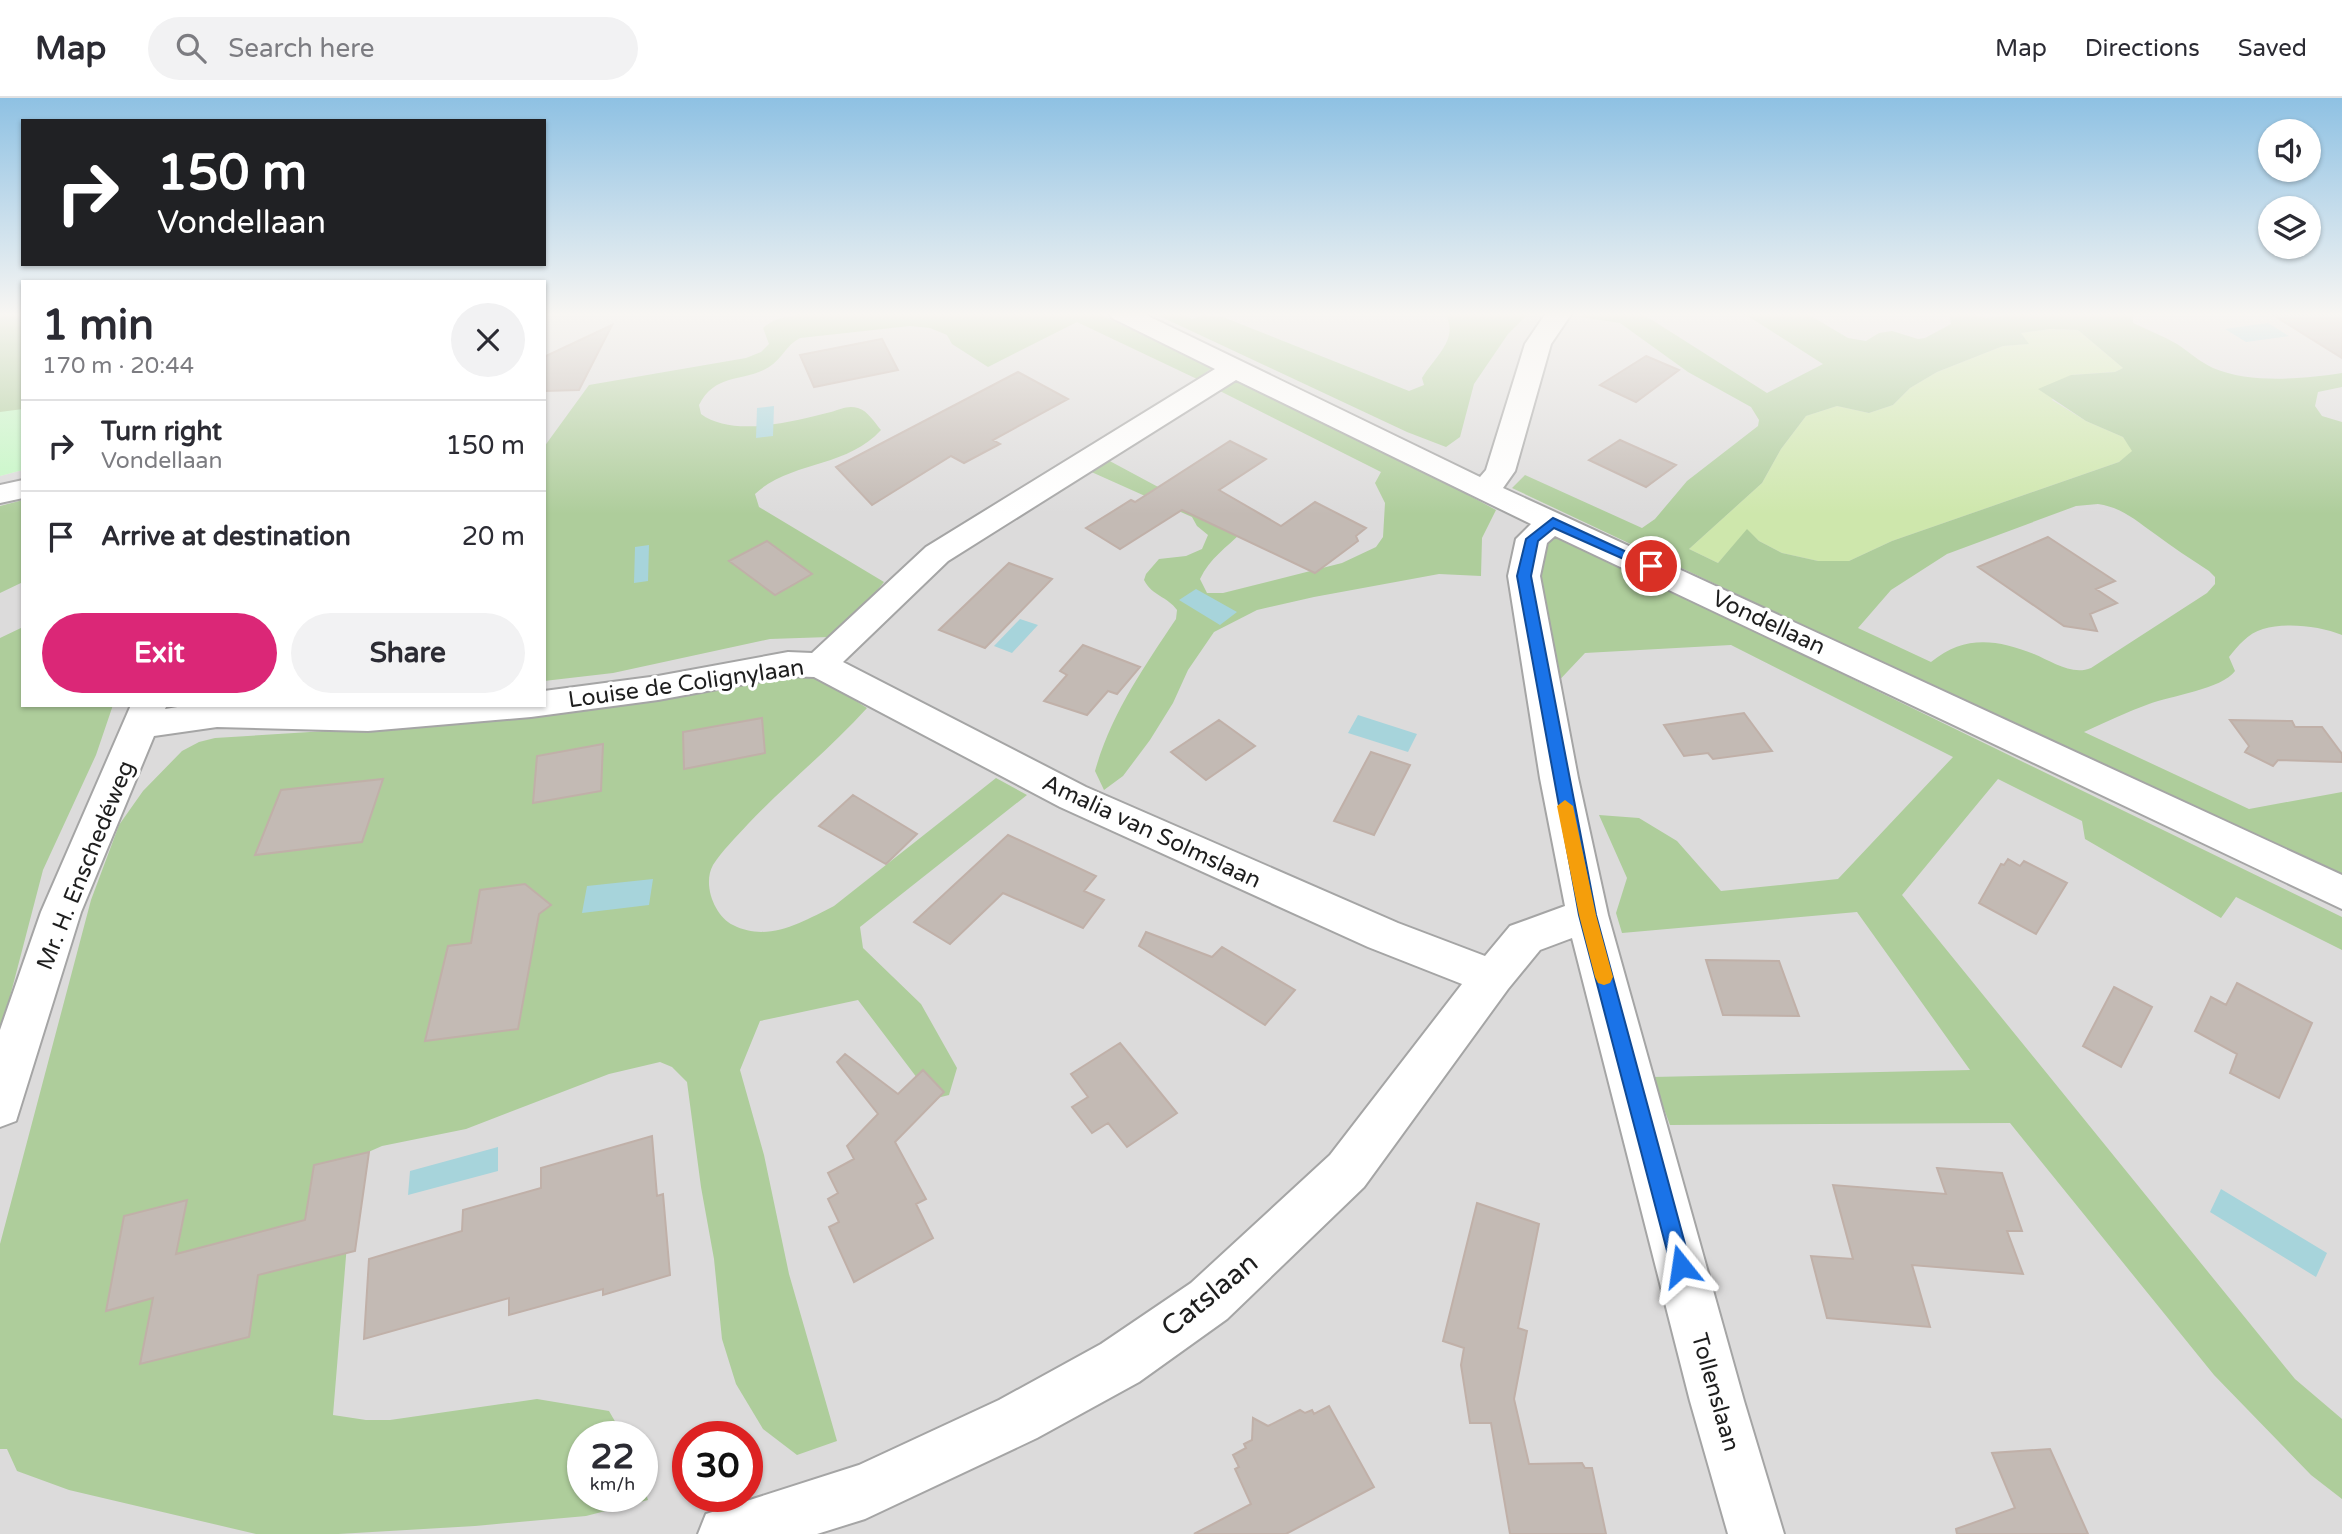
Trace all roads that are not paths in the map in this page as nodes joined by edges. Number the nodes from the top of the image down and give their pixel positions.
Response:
1 (1217, 380) edge
2 (1258, 380) edge
3 (1527, 380) edge
4 (21, 489) edge
5 (1485, 491) junction
6 (0, 494) edge
7 (1553, 522) junction
8 (820, 665) junction
9 (546, 704) edge
10 (506, 707) edge
11 (220, 710) edge
12 (145, 715) edge
13 (2342, 893) edge
14 (1587, 915) junction
15 (1493, 976) junction
16 (0, 1106) edge
17 (726, 1534) edge
18 (1756, 1534) edge

1 - 8 street, Louise de Colignylaan
2 - 5 street, Vondellaan
3 - 5 street
4 - 6 street
5 - 7 street, Vondellaan
7 - 13 street, Vondellaan
7 - 14 street, Tollenslaan
8 - 9 street, Louise de Colignylaan
8 - 15 street, Amalia van Solmslaan
10 - 11 street
11 - 12 street
12 - 16 street, Mr. H. Enschedéweg
14 - 15 street, Catslaan
14 - 18 street, Tollenslaan
15 - 17 street, Catslaan

